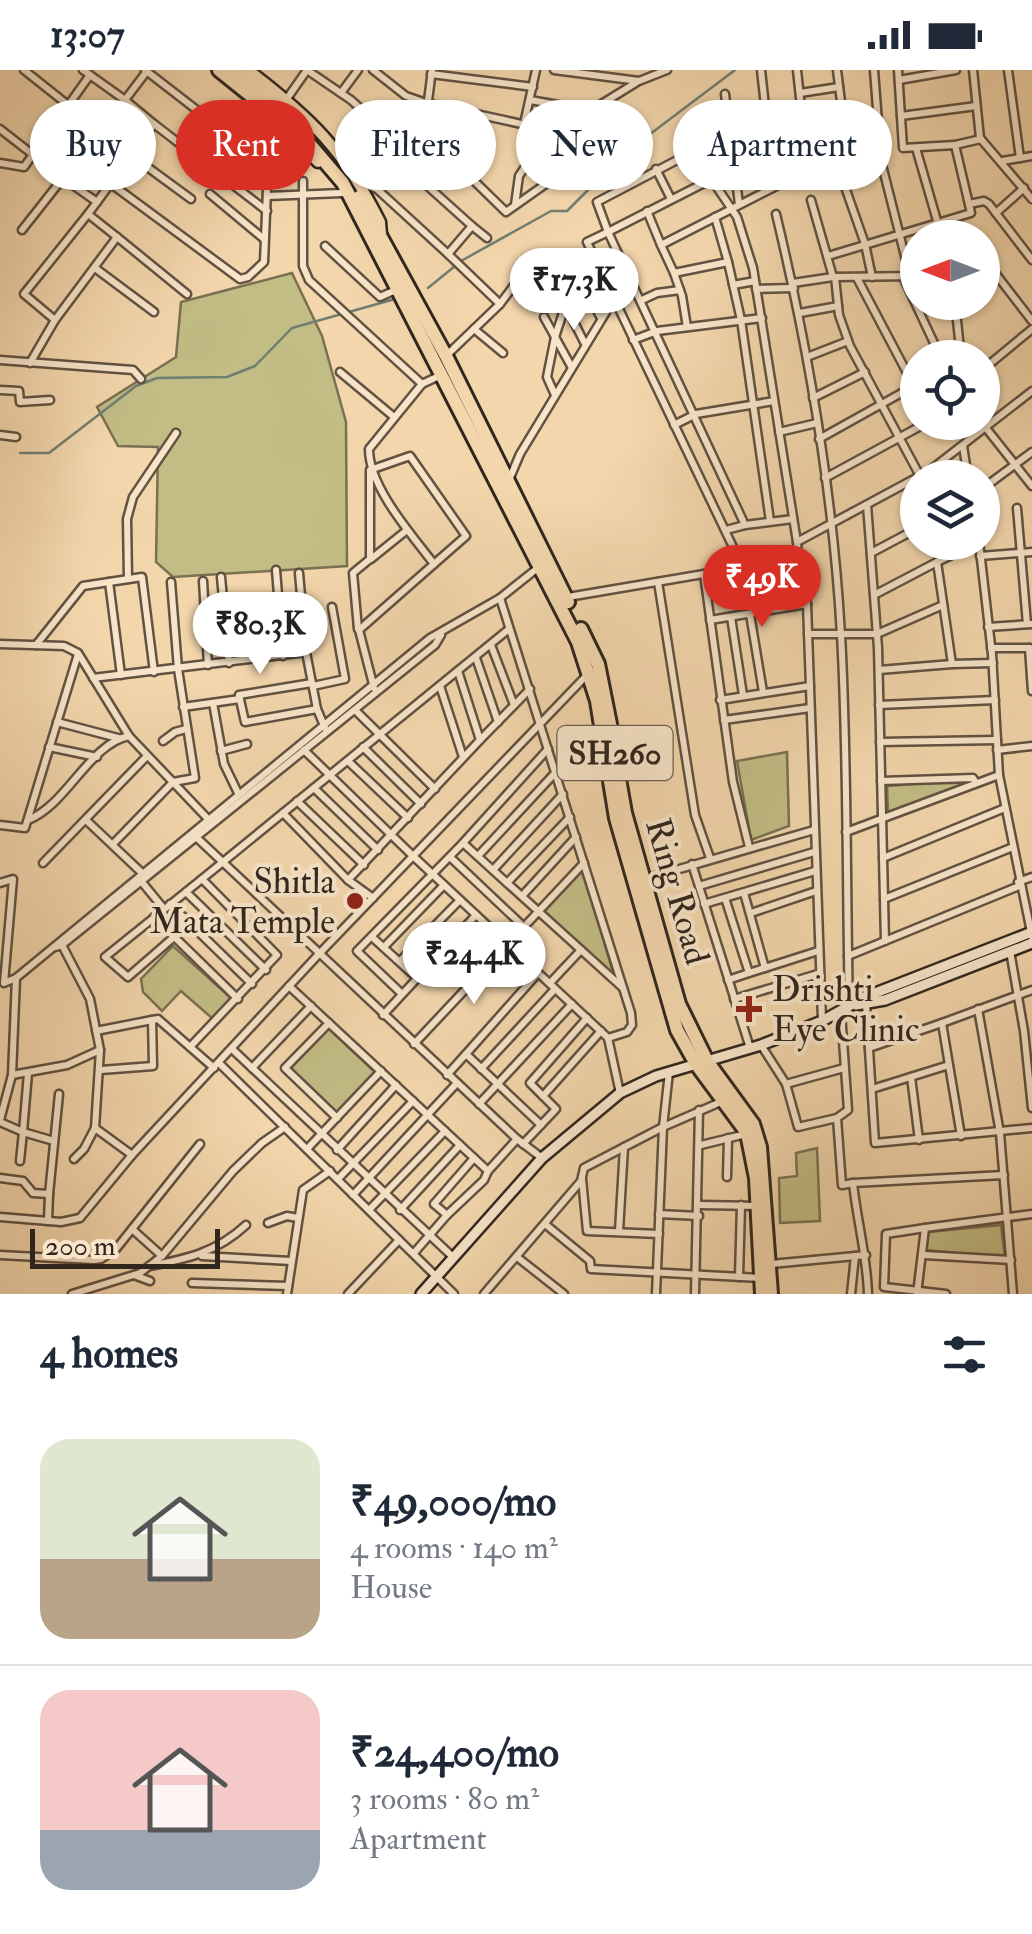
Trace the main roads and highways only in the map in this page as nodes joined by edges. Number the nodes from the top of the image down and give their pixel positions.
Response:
1 (209, 70) edge
2 (219, 70) edge
3 (233, 70) edge
4 (248, 70) edge
5 (377, 237) junction
6 (562, 600) junction
7 (594, 668) junction
8 (1032, 936) edge
9 (701, 1063) junction
10 (420, 1294) edge
11 (762, 1294) edge
12 (771, 1294) edge

1 - 5 main road
2 - 5 highway, SH260
3 - 5 highway, SH260
4 - 5 main road
5 - 6 highway, Ring Road / SH260
5 - 6 highway, Ring Road / SH260
6 - 7 highway, Ring Road / SH260
7 - 9 highway, Ring Road / SH260
7 - 9 highway, Ring Road / SH260
8 - 9 main road
9 - 10 main road
9 - 11 highway, Ring Road / SH260
9 - 12 highway, Ring Road / SH260

